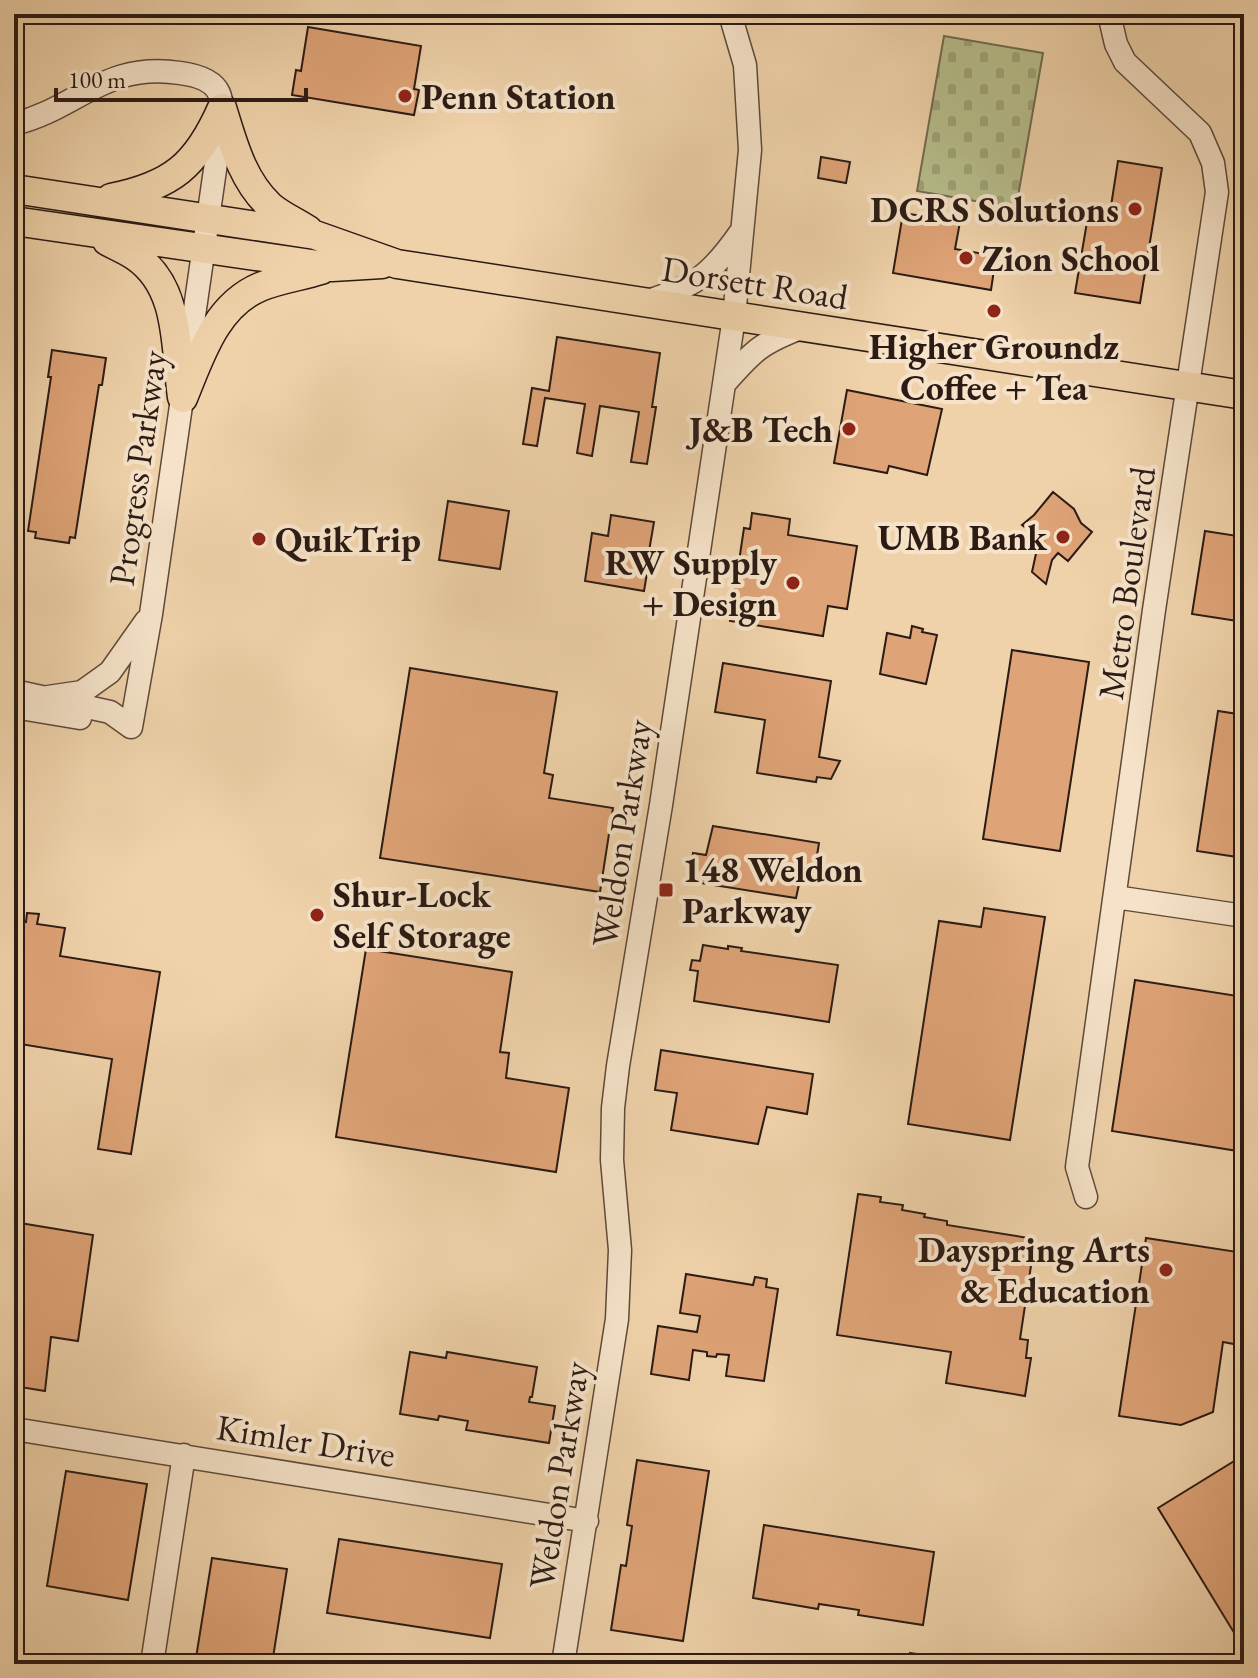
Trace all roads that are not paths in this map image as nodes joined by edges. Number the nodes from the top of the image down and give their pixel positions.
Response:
1 (730, 14) edge
2 (1109, 14) edge
3 (222, 108) junction
4 (14, 124) edge
5 (14, 189) edge
6 (91, 202) junction
7 (208, 220) junction
8 (14, 221) edge
9 (90, 232) junction
10 (741, 232) junction
11 (315, 235) junction
12 (204, 248) junction
13 (397, 264) junction
14 (332, 267) junction
15 (641, 303) junction
16 (734, 317) junction
17 (803, 327) junction
18 (724, 384) junction
19 (1189, 386) junction
20 (1244, 395) edge
21 (183, 398) junction
22 (151, 614) junction
23 (14, 691) edge
24 (48, 697) junction
25 (14, 707) edge
26 (131, 727) junction
27 (1115, 897) junction
28 (1244, 916) edge
29 (1086, 1197) dead end
30 (14, 1429) edge
31 (184, 1455) junction
32 (587, 1521) junction
33 (152, 1664) edge
34 (563, 1664) edge

1 - 10 street, Weldon Parkway
2 - 19 street, Metro Boulevard
3 - 4 street
3 - 6 main road
3 - 7 street, Progress Parkway
3 - 11 main road
5 - 6 main road, Dorsett Road
6 - 7 main road, Dorsett Road
7 - 11 main road, Dorsett Road
7 - 12 street, Progress Parkway
8 - 9 main road, Dorsett Road
9 - 12 main road, Dorsett Road
9 - 21 main road
10 - 15 street
10 - 16 street, Weldon Parkway
11 - 13 main road, Dorsett Road
12 - 14 main road, Dorsett Road
12 - 21 street, Progress Parkway
13 - 14 main road, Dorsett Road
13 - 15 main road, Dorsett Road
14 - 21 main road
15 - 16 main road, Dorsett Road
16 - 17 main road, Dorsett Road
16 - 18 street, Weldon Parkway
17 - 18 street
17 - 19 main road, Dorsett Road
18 - 32 street, Weldon Parkway
19 - 20 main road, Dorsett Road
19 - 27 street, Metro Boulevard
21 - 22 street, Progress Parkway
22 - 24 street
22 - 26 street, Progress Parkway
23 - 24 street
24 - 26 street
25 - 26 street
27 - 28 street
27 - 29 street, Metro Boulevard
30 - 31 street, Kimler Drive
31 - 32 street, Kimler Drive
31 - 33 street
32 - 34 street, Weldon Parkway

